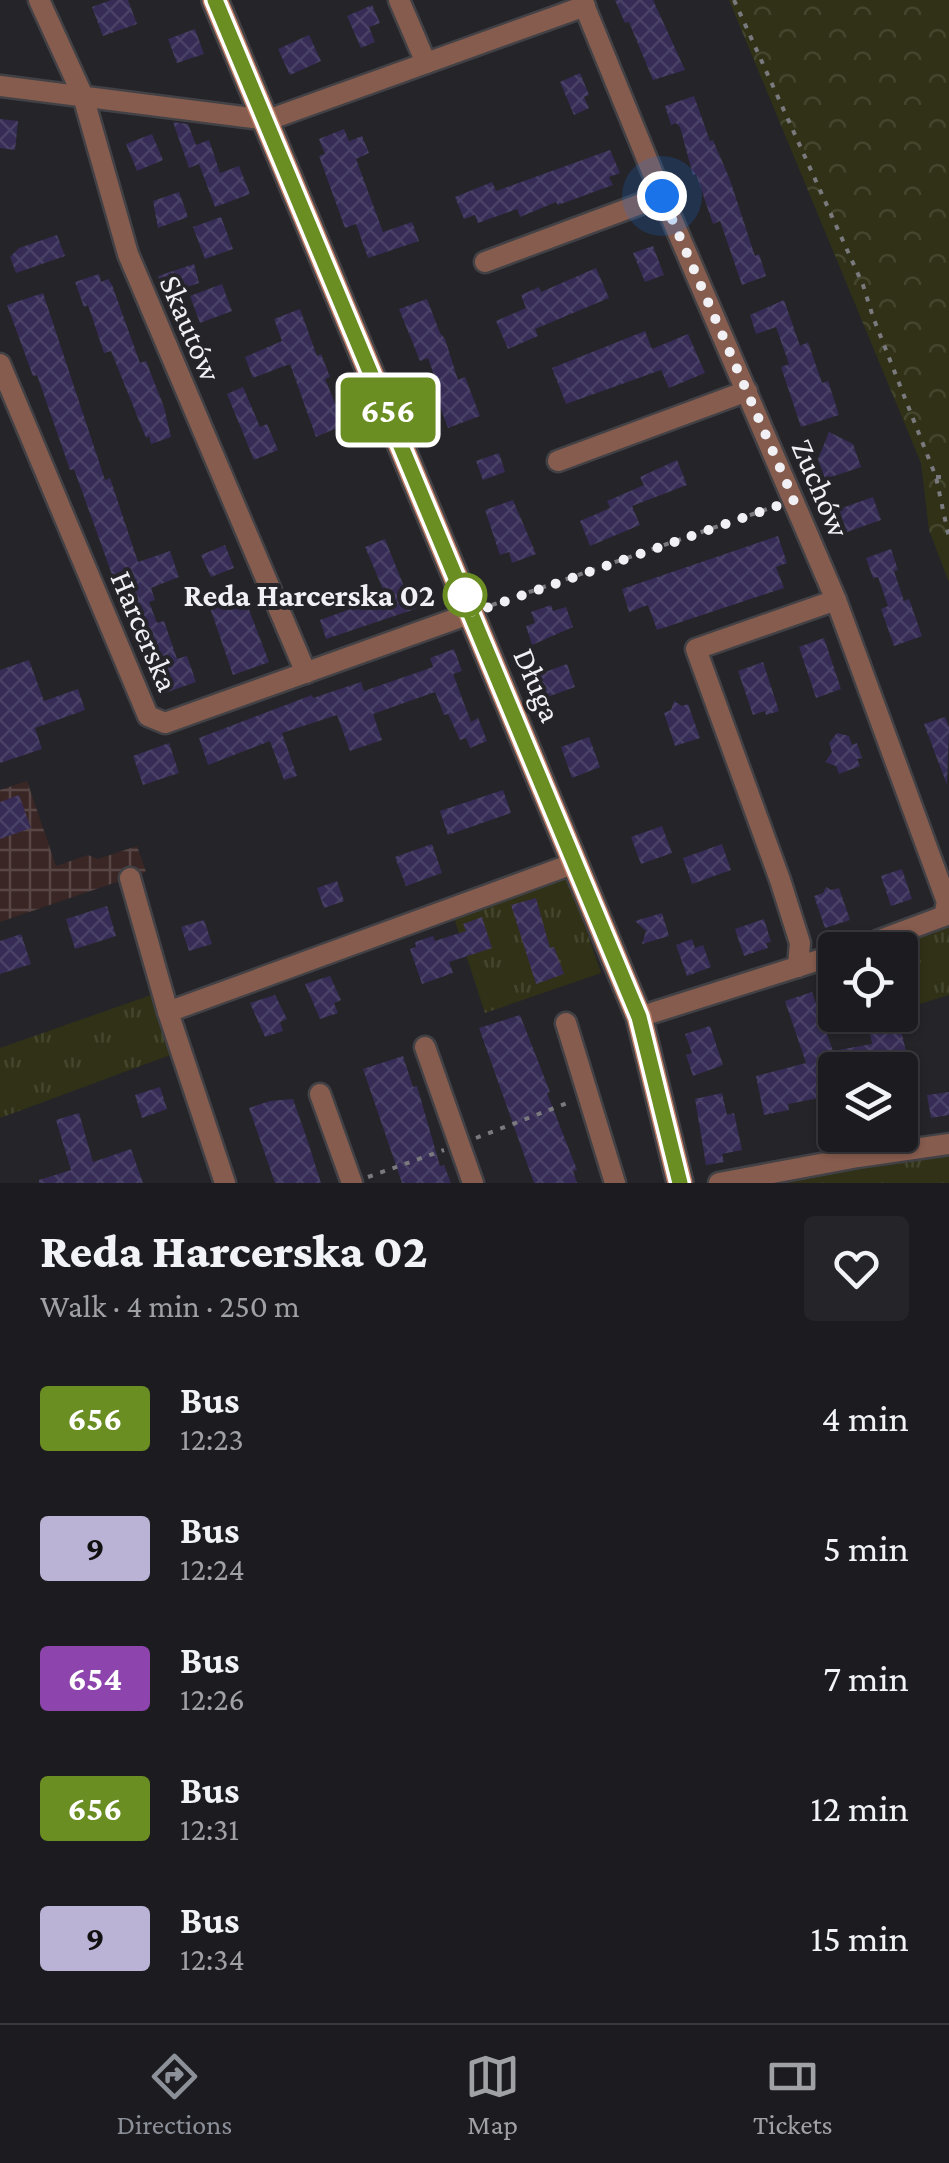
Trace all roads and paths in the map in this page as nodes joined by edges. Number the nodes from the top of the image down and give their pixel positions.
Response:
1 (39, 0) edge
2 (215, 0) edge
3 (398, 0) edge
4 (734, 0) edge
5 (584, 3) edge
6 (426, 64) junction
7 (0, 86) edge
8 (83, 96) junction
9 (268, 120) junction
10 (662, 196) junction
11 (486, 262) dead end
12 (0, 364) edge
13 (747, 392) junction
14 (558, 461) dead end
15 (936, 477) junction
16 (949, 477) edge
17 (794, 500) junction
18 (949, 538) edge
19 (836, 600) junction
20 (472, 613) junction
21 (306, 673) junction
22 (575, 863) junction
23 (130, 878) dead end
24 (901, 932) edge
25 (818, 960) edge
26 (798, 966) junction
27 (168, 1012) junction
28 (639, 1017) junction
29 (566, 1024) dead end
30 (425, 1047) dead end
31 (320, 1094) dead end
32 (588, 1094) junction
33 (460, 1144) junction
34 (949, 1144) edge
35 (225, 1183) edge
36 (352, 1183) edge
37 (473, 1183) edge
38 (615, 1183) edge
39 (680, 1183) edge
40 (719, 1183) edge

1 - 8 street, Skautów
2 - 9 street, Długa
3 - 6 street
4 - 15 path
5 - 6 street
5 - 10 street, Zuchów
6 - 9 street
7 - 8 street
8 - 9 street
8 - 21 street, Skautów
9 - 20 street, Długa
10 - 11 street
10 - 13 street, Zuchów
12 - 21 street, Harcerska
13 - 14 street
13 - 17 street, Zuchów
15 - 16 path
15 - 18 path
17 - 19 street, Zuchów
17 - 20 path
19 - 24 street, Zuchów
19 - 26 street
20 - 21 street, Harcerska
20 - 22 street, Długa
22 - 27 street
22 - 28 street, Długa
23 - 27 street
25 - 26 street
26 - 28 street
27 - 35 street
28 - 39 street, Długa
29 - 32 street
30 - 33 street
31 - 36 street
32 - 33 path
32 - 38 street
33 - 36 path
33 - 37 street
34 - 40 street

